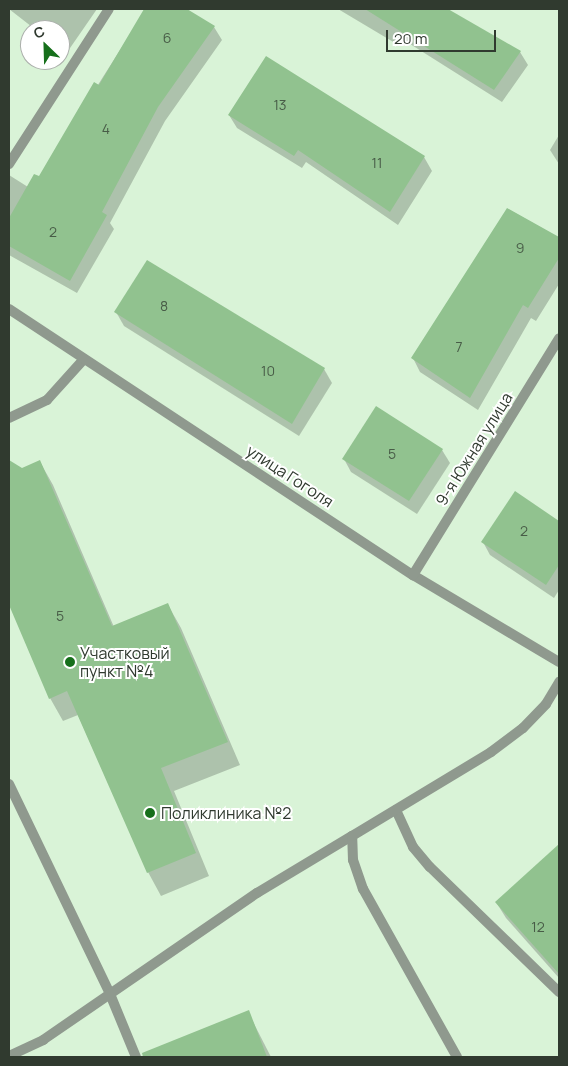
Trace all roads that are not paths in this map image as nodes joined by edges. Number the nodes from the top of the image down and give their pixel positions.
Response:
1 (108, 9) edge
2 (9, 164) edge
3 (9, 309) edge
4 (559, 340) edge
5 (84, 359) junction
6 (9, 418) edge
7 (413, 574) junction
8 (559, 662) edge
9 (559, 682) edge
10 (9, 784) edge
11 (396, 810) junction
12 (352, 836) junction
13 (559, 992) edge
14 (110, 994) junction
15 (9, 1056) edge
16 (136, 1057) edge
17 (457, 1057) edge

1 - 2 street
3 - 5 street, улица Гоголя
4 - 7 street, 9-я Южная улица
5 - 6 street
5 - 7 street, улица Гоголя
7 - 8 street, улица Гоголя
9 - 11 street
10 - 14 street
11 - 12 street
11 - 13 street
12 - 14 street
12 - 17 street
14 - 15 street
14 - 16 street

